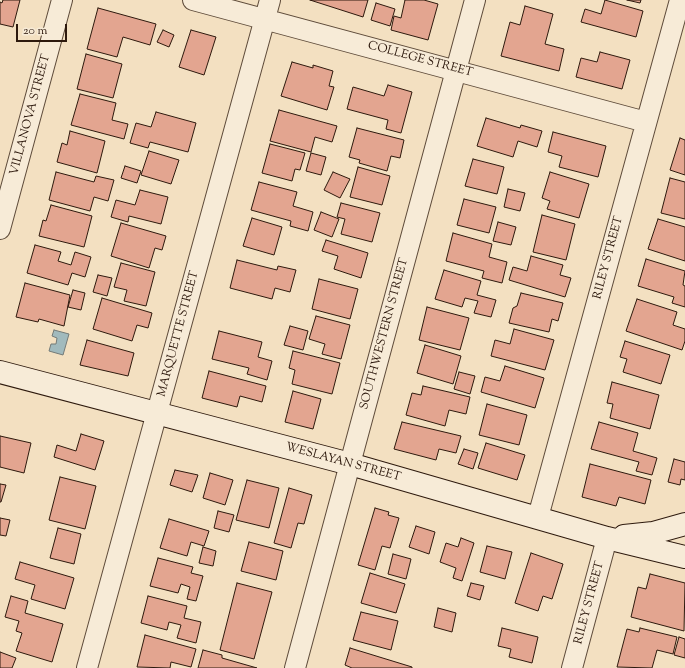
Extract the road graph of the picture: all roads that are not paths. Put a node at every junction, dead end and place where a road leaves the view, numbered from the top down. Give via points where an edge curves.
1 (62, 0) edge
2 (193, 0) edge
3 (475, 0) edge
4 (680, 0) edge
5 (268, 9) edge
6 (456, 70) junction
7 (646, 122) junction
8 (0, 229) edge
9 (0, 372) edge
10 (157, 414) junction
11 (350, 464) junction
12 (538, 517) junction
13 (685, 524) edge
14 (607, 538) junction
15 (685, 557) edge
16 (87, 668) edge
17 (295, 668) edge
18 (572, 668) edge

1 - 8 street, VILLANOVA STREET
2 - 5 street, COLLEGE STREET
3 - 6 street, SOUTHWESTERN STREET
4 - 7 street, RILEY STREET
5 - 6 street, COLLEGE STREET
5 - 10 street, MARQUETTE STREET
6 - 7 street, COLLEGE STREET
6 - 11 street, SOUTHWESTERN STREET
7 - 12 street, RILEY STREET
9 - 10 main road, WESLAYAN STREET
10 - 11 main road, WESLAYAN STREET
10 - 16 street, MARQUETTE STREET
11 - 12 main road, WESLAYAN STREET
11 - 17 street, SOUTHWESTERN STREET
12 - 14 main road, WESLAYAN STREET
13 - 14 main road via 653,533
14 - 15 main road, WESLAYAN STREET
14 - 18 street, RILEY STREET

